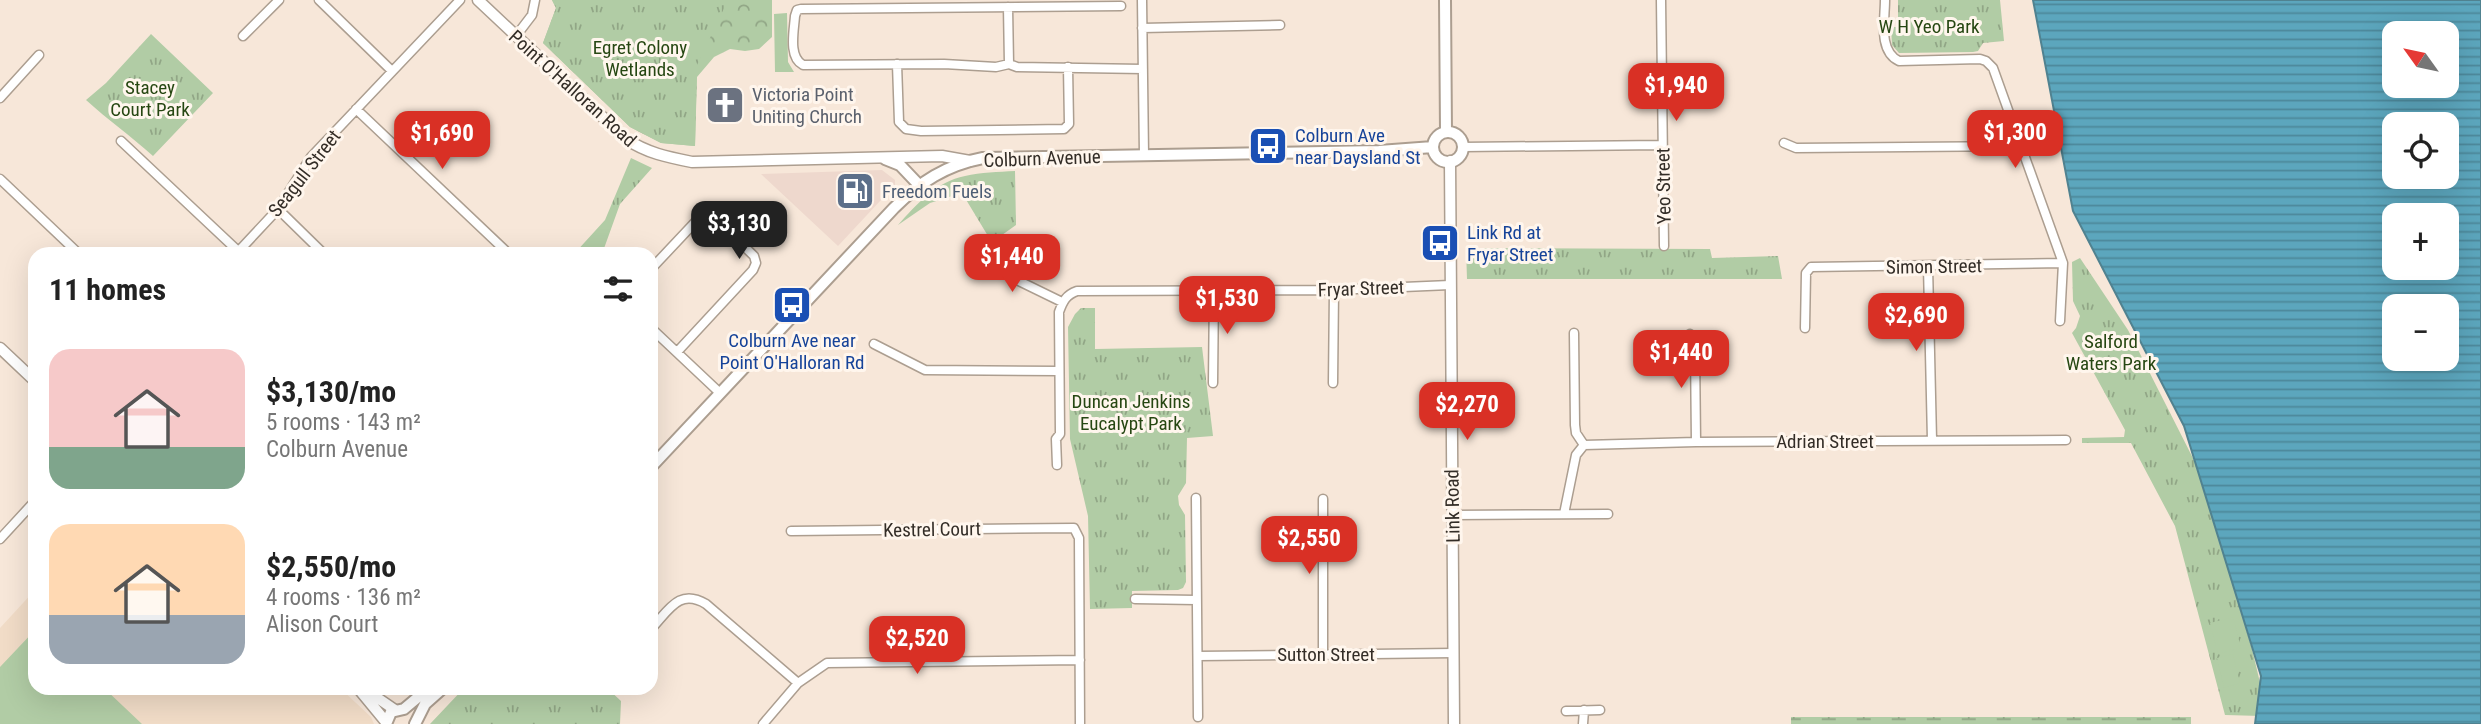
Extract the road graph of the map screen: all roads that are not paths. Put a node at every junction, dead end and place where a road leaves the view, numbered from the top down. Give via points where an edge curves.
1 (279, 0) edge
2 (320, 0) edge
3 (460, 0) edge
4 (478, 0) edge
5 (534, 0) edge
6 (1142, 0) edge
7 (1445, 0) edge
8 (1661, 0) edge
9 (1885, 0) edge
10 (1121, 6) dead end
11 (1008, 7) junction
12 (1280, 25) dead end
13 (1142, 28) junction
14 (243, 36) dead end
15 (516, 36) junction
16 (39, 55) dead end
17 (897, 64) junction
18 (1009, 64) junction
19 (1068, 67) junction
20 (1143, 69) junction
21 (392, 71) junction
22 (0, 98) edge
23 (356, 109) junction
24 (1446, 132) junction
25 (121, 141) dead end
26 (1784, 143) dead end
27 (1662, 145) junction
28 (2022, 146) junction
29 (1433, 147) junction
30 (1463, 147) junction
31 (1144, 155) junction
32 (885, 159) junction
33 (970, 161) junction
34 (1450, 161) junction
35 (0, 179) edge
36 (919, 184) junction
37 (278, 209) junction
38 (1664, 246) dead end
39 (72, 247) edge
40 (231, 247) edge
41 (243, 247) edge
42 (317, 247) edge
43 (502, 247) edge
44 (993, 248) dead end
45 (658, 262) edge
46 (2063, 263) junction
47 (1928, 266) junction
48 (1450, 285) junction
49 (1213, 290) junction
50 (1334, 290) junction
51 (1062, 302) junction
52 (2060, 321) dead end
53 (1805, 328) dead end
54 (1574, 333) dead end
55 (658, 334) edge
56 (1690, 334) dead end
57 (874, 344) dead end
58 (0, 348) edge
59 (677, 352) junction
60 (1059, 371) junction
61 (28, 374) edge
62 (1213, 383) dead end
63 (1333, 383) dead end
64 (720, 393) junction
65 (1932, 440) junction
66 (2066, 440) dead end
67 (1696, 442) junction
68 (1584, 445) junction
69 (658, 459) edge
70 (1057, 466) dead end
71 (1196, 498) dead end
72 (1323, 499) dead end
73 (28, 509) edge
74 (1564, 514) junction
75 (1608, 514) dead end
76 (1452, 515) junction
77 (791, 531) dead end
78 (0, 539) edge
79 (1135, 599) dead end
80 (1196, 600) junction
81 (658, 622) edge
82 (1323, 653) junction
83 (1454, 653) junction
84 (1198, 656) junction
85 (1080, 660) junction
86 (798, 683) junction
87 (366, 695) edge
88 (373, 695) edge
89 (419, 695) edge
90 (435, 695) edge
91 (399, 710) junction
92 (1584, 710) junction
93 (1600, 710) dead end
94 (1566, 711) dead end
95 (1198, 717) dead end
96 (386, 723) edge
97 (415, 723) edge
98 (763, 724) edge
99 (1080, 724) edge
100 (1454, 724) edge
101 (1583, 724) edge

1 - 14 street
2 - 21 street
3 - 21 street, Seagull Street
4 - 15 street, Point O'Halloran Road
5 - 15 street via 532,15
6 - 13 street
7 - 24 main road
8 - 27 street, Yeo Street
9 - 28 street via 1885,43 1892,57 1899,61 1986,61 1993,68
10 - 11 street
11 - 17 street via 797,10 797,62
11 - 18 street
12 - 13 street
13 - 20 street
15 - 32 street, Point O'Halloran Road via 626,139 655,155 692,162
16 - 22 street
17 - 18 street
17 - 19 street via 899,122 906,129 922,131 1065,129 1069,124
18 - 19 street
19 - 20 street
20 - 31 street
21 - 23 street, Seagull Street
23 - 37 street, Seagull Street via 311,158
23 - 43 street
24 - 29 main road via 1436,138
24 - 30 main road via 1458,135
25 - 40 street
26 - 28 street via 1796,148
27 - 30 street
27 - 38 street, Yeo Street
28 - 46 street
29 - 31 main road, Colburn Avenue
29 - 34 main road via 1440,159
30 - 34 main road via 1461,155
31 - 33 main road, Colburn Avenue
32 - 33 street, Point O'Halloran Road via 942,156
32 - 36 main road via 900,165
33 - 36 main road, Colburn Avenue
34 - 48 street, Link Road
35 - 39 street
36 - 64 main road, Colburn Avenue
37 - 41 street, Seagull Street
37 - 42 street
44 - 51 street via 1017,280
45 - 59 street via 699,218 713,216 756,263
46 - 47 street, Simon Street
46 - 52 street
47 - 53 street, Simon Street via 1811,267
47 - 65 street
48 - 50 street, Fryar Street
48 - 76 street, Link Road
49 - 50 street, Fryar Street
49 - 51 street, Fryar Street via 1077,291
49 - 62 street
50 - 63 street
51 - 60 street
54 - 68 street via 1575,425
55 - 59 street
56 - 67 street via 1695,350
57 - 60 street via 925,370
58 - 61 street
59 - 64 street
60 - 70 street
64 - 69 main road, Colburn Avenue
65 - 66 street, Adrian Street
65 - 67 street, Adrian Street
67 - 68 street, Adrian Street
68 - 74 street via 1576,455
71 - 80 street
72 - 82 street
73 - 78 street
74 - 75 street
74 - 76 street
76 - 83 street, Link Road
77 - 85 street, Kestrel Court via 1074,528 1079,538
79 - 80 street
80 - 84 street
81 - 86 street via 684,597 694,597
82 - 83 street, Sutton Street
82 - 84 street, Sutton Street
83 - 100 street, Link Road
84 - 95 street
85 - 86 street via 827,663
85 - 99 street
86 - 98 street
87 - 96 street
88 - 91 street
89 - 91 main road
90 - 97 main road
91 - 96 main road via 389,715
91 - 97 main road via 411,714
92 - 93 street
92 - 94 street
92 - 101 street

